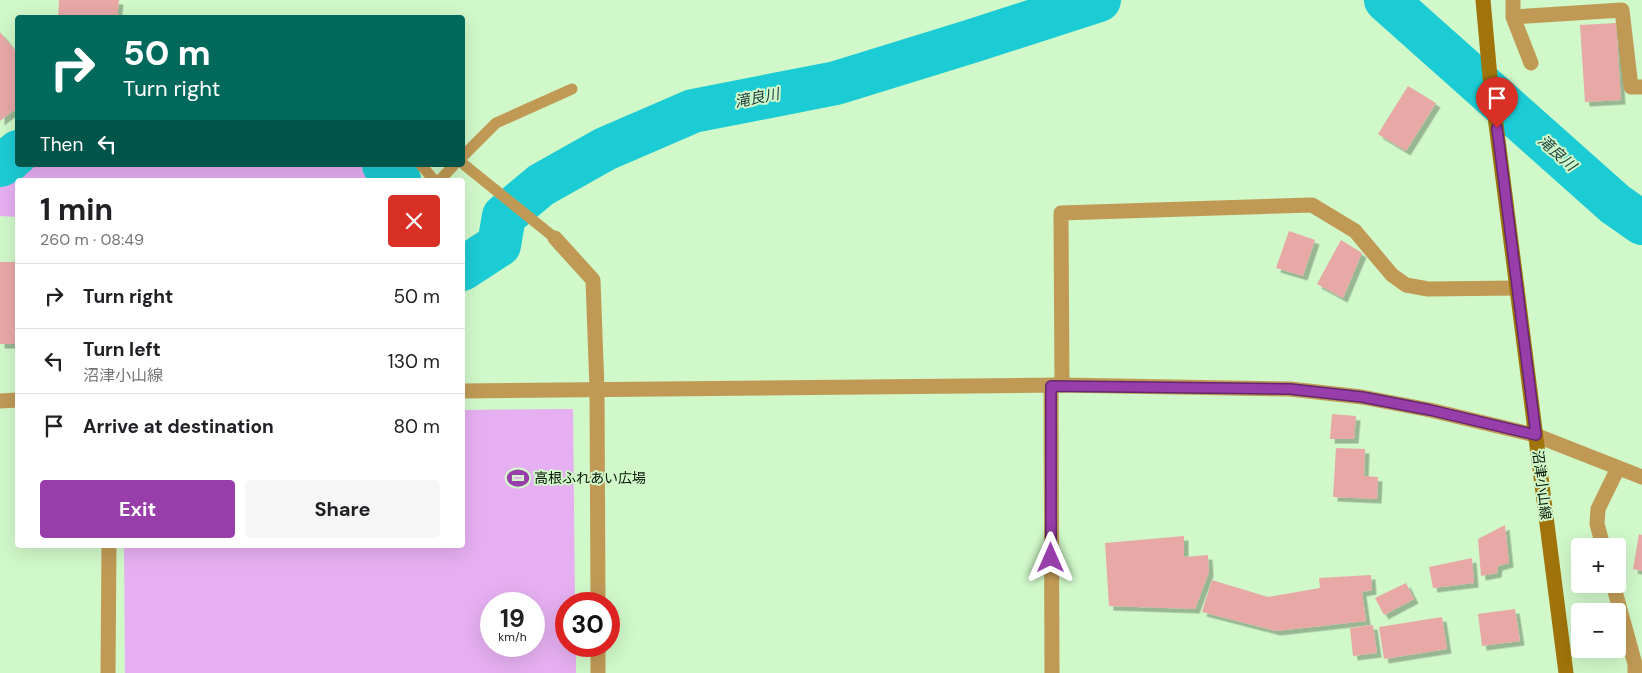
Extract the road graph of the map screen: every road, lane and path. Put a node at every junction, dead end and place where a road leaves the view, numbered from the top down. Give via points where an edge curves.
1 (1483, 0) edge
2 (1513, 0) edge
3 (1513, 17) junction
4 (1531, 62) dead end
5 (1642, 87) edge
6 (572, 89) dead end
7 (465, 153) edge
8 (465, 165) edge
9 (422, 167) edge
10 (452, 167) edge
11 (432, 178) edge
12 (442, 178) edge
13 (555, 238) joint
14 (1517, 288) junction
15 (1056, 386) junction
16 (598, 389) junction
17 (465, 391) edge
18 (15, 400) edge
19 (0, 401) edge
20 (1536, 435) junction
21 (1618, 468) junction
22 (1642, 477) edge
23 (1601, 538) edge
24 (109, 548) edge
25 (598, 592) edge
26 (1615, 593) edge
27 (598, 657) edge
28 (108, 673) edge
29 (598, 673) edge
30 (1052, 673) edge
31 (1566, 673) edge
32 (1635, 673) edge

1 - 14 main road, 沼津小山線
2 - 3 street
3 - 4 street
3 - 5 street via 1622,10 1631,88
6 - 7 lane via 496,123
8 - 13 lane
9 - 11 lane
10 - 12 lane
13 - 16 street via 593,280
14 - 15 street via 1428,289 1406,285 1392,275 1355,230 1312,205 1062,213
14 - 20 main road, 沼津小山線
15 - 16 street
15 - 20 street via 1290,389 1362,397
15 - 30 street
16 - 17 street
16 - 25 street
18 - 19 street
20 - 21 street
20 - 31 main road, 沼津小山線
21 - 22 street
21 - 23 street via 1598,509
24 - 28 street
26 - 32 street
27 - 29 street

